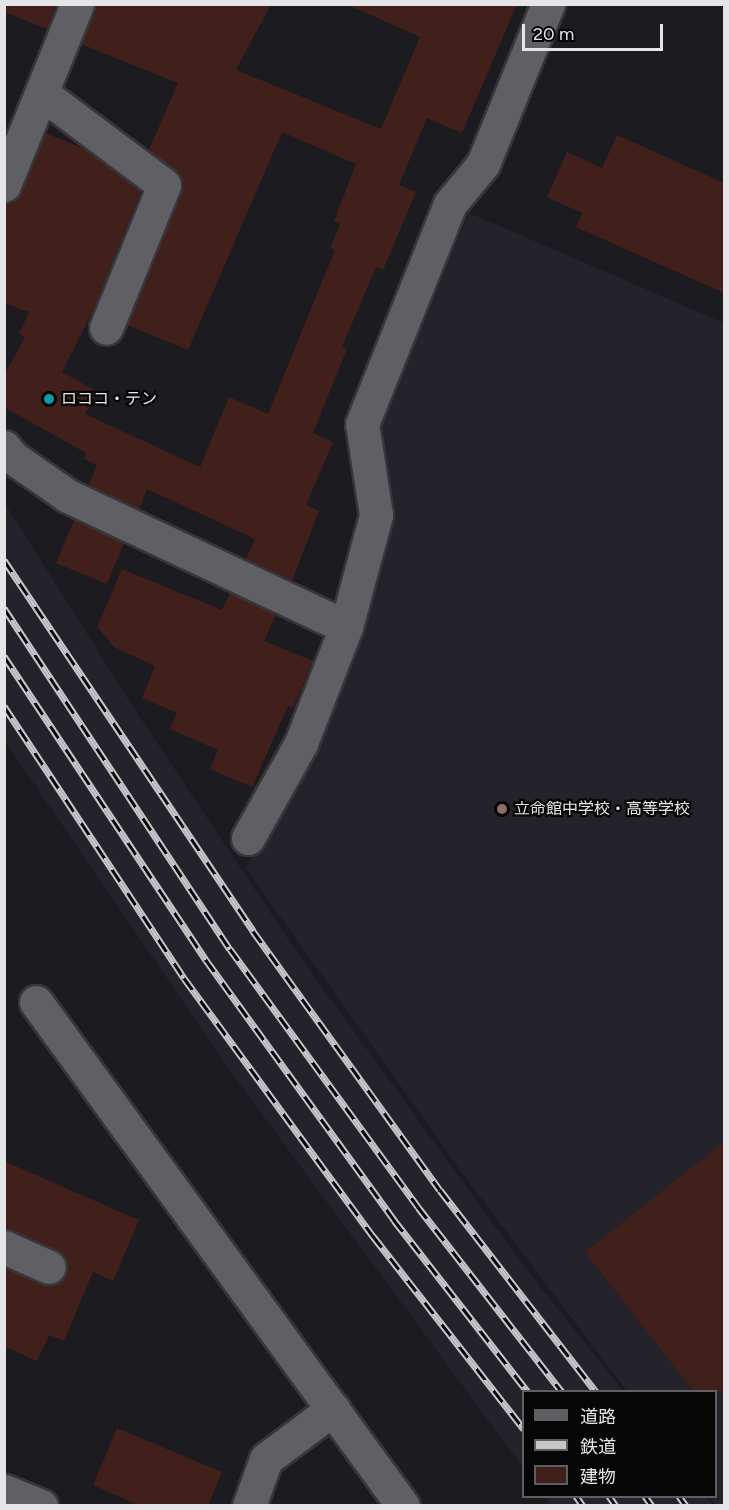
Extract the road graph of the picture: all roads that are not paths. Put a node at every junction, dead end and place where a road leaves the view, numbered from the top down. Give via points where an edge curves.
1 (77, 4) edge
2 (548, 4) edge
3 (44, 95) junction
4 (4, 185) edge
5 (106, 328) dead end
6 (4, 447) edge
7 (346, 627) junction
8 (248, 838) dead end
9 (36, 1002) dead end
10 (4, 1247) edge
11 (49, 1267) dead end
12 (333, 1409) junction
13 (4, 1491) edge
14 (41, 1506) edge
15 (249, 1506) edge
16 (403, 1506) edge

1 - 3 street
2 - 7 street via 483,164 450,204 362,424 376,514
3 - 4 street
3 - 5 street via 164,185
6 - 7 street via 12,457 68,496
7 - 8 street via 301,743
9 - 12 street
10 - 11 street
12 - 15 street via 267,1459
12 - 16 street
13 - 14 street

